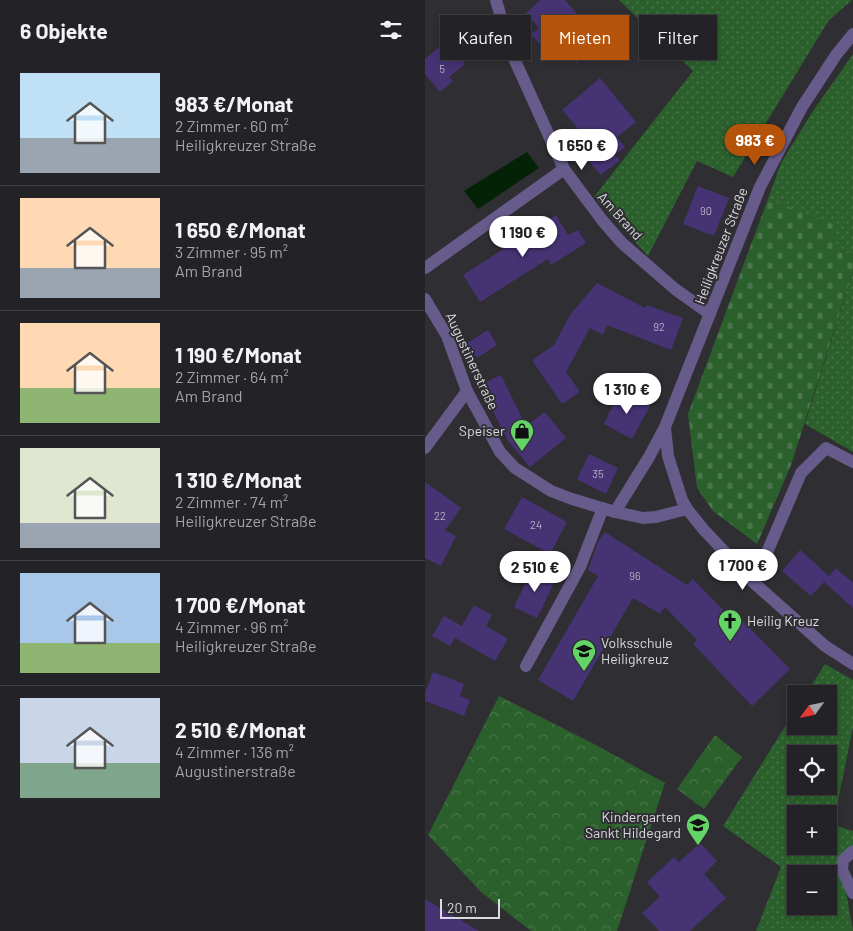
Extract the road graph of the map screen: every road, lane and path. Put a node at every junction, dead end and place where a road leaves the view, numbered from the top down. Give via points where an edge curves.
1 (496, 0) edge
2 (853, 34) edge
3 (564, 169) junction
4 (425, 268) edge
5 (425, 299) edge
6 (710, 314) junction
7 (467, 391) junction
8 (665, 427) junction
9 (425, 448) edge
10 (853, 462) edge
11 (687, 509) junction
12 (609, 510) junction
13 (754, 583) junction
14 (853, 664) edge
15 (526, 666) dead end
16 (853, 851) edge
17 (853, 893) edge

1 - 3 street, Am Brand via 512,54
2 - 6 street, Heiligkreuzer Straße via 802,107 774,158
3 - 4 street
3 - 6 street, Am Brand via 622,243 675,289
5 - 7 street, Augustinerstraße via 447,336
6 - 8 street, Heiligkreuzer Straße
7 - 9 street
7 - 12 street, Augustinerstraße via 500,452 515,468 551,491
8 - 11 street, Heiligkreuzer Straße via 668,456
8 - 12 street, Heiligkreuzer Straße via 649,457
10 - 13 street via 826,448 801,473
11 - 12 street via 643,518
11 - 13 street, Heiligkreuzer Straße
12 - 15 street, Heiligkreuzer Straße
13 - 14 street, Heiligkreuzer Straße via 825,646
16 - 17 street via 843,860 842,870

